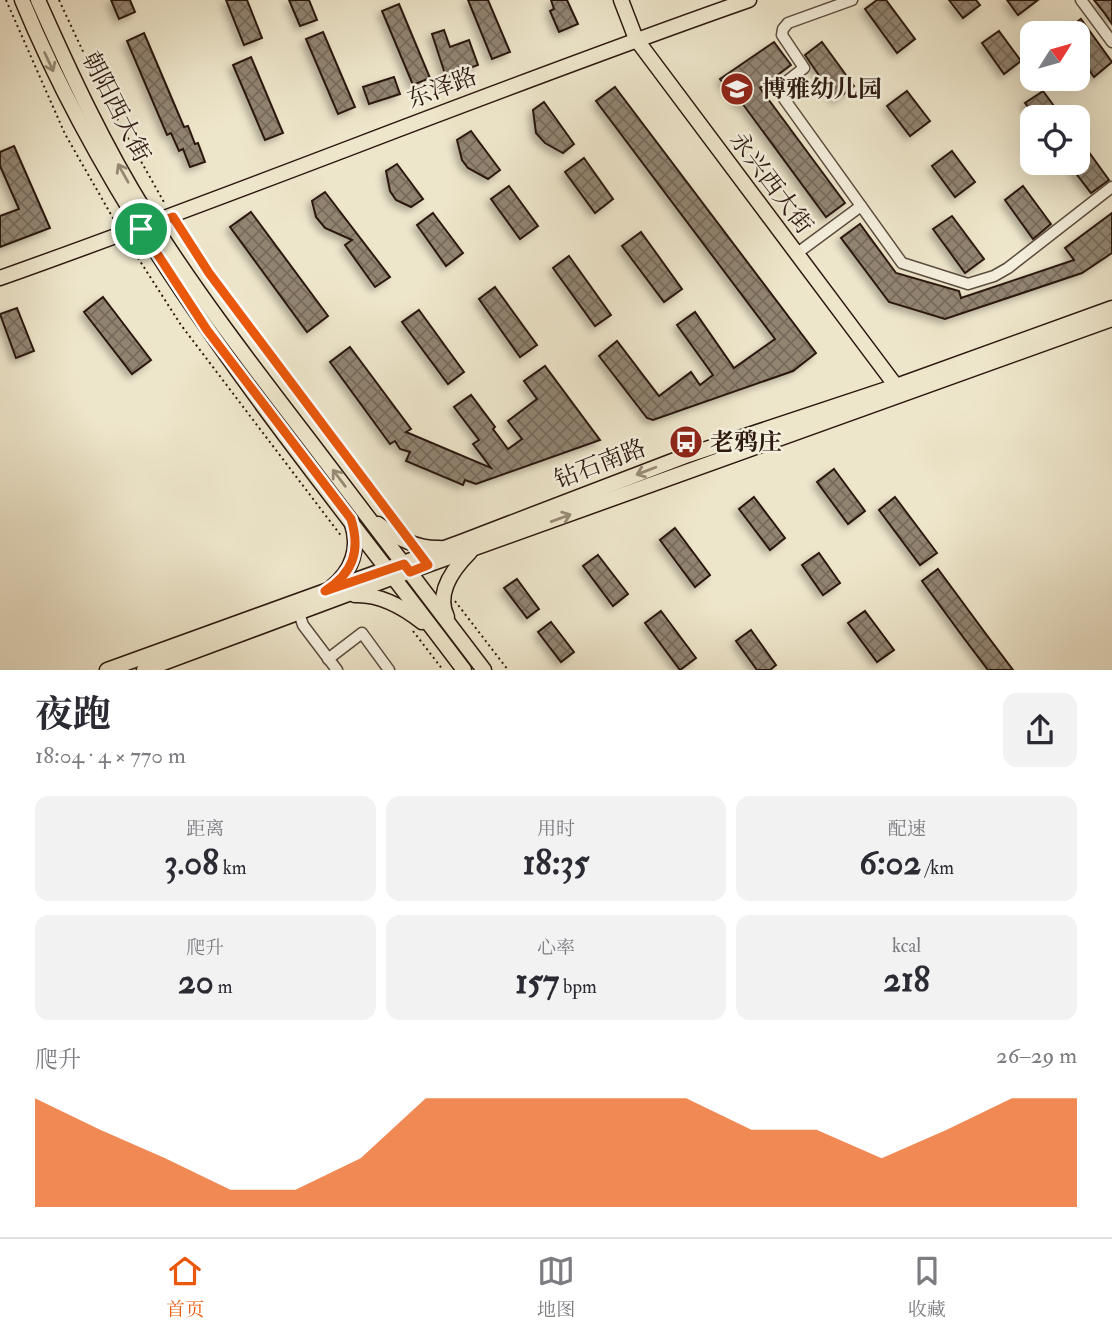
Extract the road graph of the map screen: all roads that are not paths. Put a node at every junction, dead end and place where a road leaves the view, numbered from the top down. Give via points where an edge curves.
1 (22, 0) edge
2 (38, 0) edge
3 (621, 0) edge
4 (749, 0) edge
5 (852, 0) edge
6 (1081, 0) edge
7 (636, 39) junction
8 (1112, 42) edge
9 (1112, 187) edge
10 (861, 206) junction
11 (147, 226) junction
12 (796, 254) junction
13 (0, 278) edge
14 (1112, 308) edge
15 (1112, 319) edge
16 (896, 386) junction
17 (364, 512) junction
18 (351, 519) junction
19 (448, 547) junction
20 (473, 549) junction
21 (407, 568) junction
22 (391, 573) junction
23 (325, 591) junction
24 (343, 596) junction
25 (299, 612) junction
26 (452, 627) junction
27 (440, 638) junction
28 (328, 659) junction
29 (107, 670) edge
30 (144, 670) edge
31 (337, 670) edge
32 (389, 670) edge
33 (464, 670) edge
34 (484, 670) edge

1 -> 11 main road, 朝阳西大街 via 63,93
11 -> 2 main road, 朝阳西大街
3 - 7 main road, 永兴西大街
4 - 7 main road, 东泽路
5 - 10 street via 793,20 783,29 782,36 804,68 777,89
6 - 8 street
7 - 11 main road, 东泽路
7 - 12 main road, 永兴西大街
9 - 10 street via 1008,268 968,284 902,263
10 - 12 street
11 - 13 main road, 东泽路
17 -> 11 main road, 朝阳西大街
11 - 18 main road, 朝阳西大街 via 207,330
12 - 16 main road, 永兴西大街
14 - 16 main road, 钻石南路
20 -> 15 main road, 钻石南路
16 -> 19 main road, 钻石南路 via 688,455
17 - 19 main road via 410,542
17 - 21 main road, 朝阳西大街
18 - 22 main road, 朝阳西大街
18 - 23 main road via 355,554 341,578
19 - 21 main road, 钻石南路
20 - 21 main road, 钻石南路
20 - 26 main road via 453,570 445,588 444,611
21 - 22 main road, 钻石南路
21 - 26 main road, 朝阳西大街
22 - 23 main road, 钻石南路
22 - 24 main road, 钻石南路
22 - 27 main road, 朝阳西大街
23 - 29 main road, 钻石南路
24 - 25 main road, 钻石南路
24 - 27 main road via 380,597 410,613
25 - 28 street
25 - 30 main road, 钻石南路
26 - 34 main road, 朝阳西大街
27 - 33 main road, 朝阳西大街
28 - 31 street
28 - 32 street via 362,634

